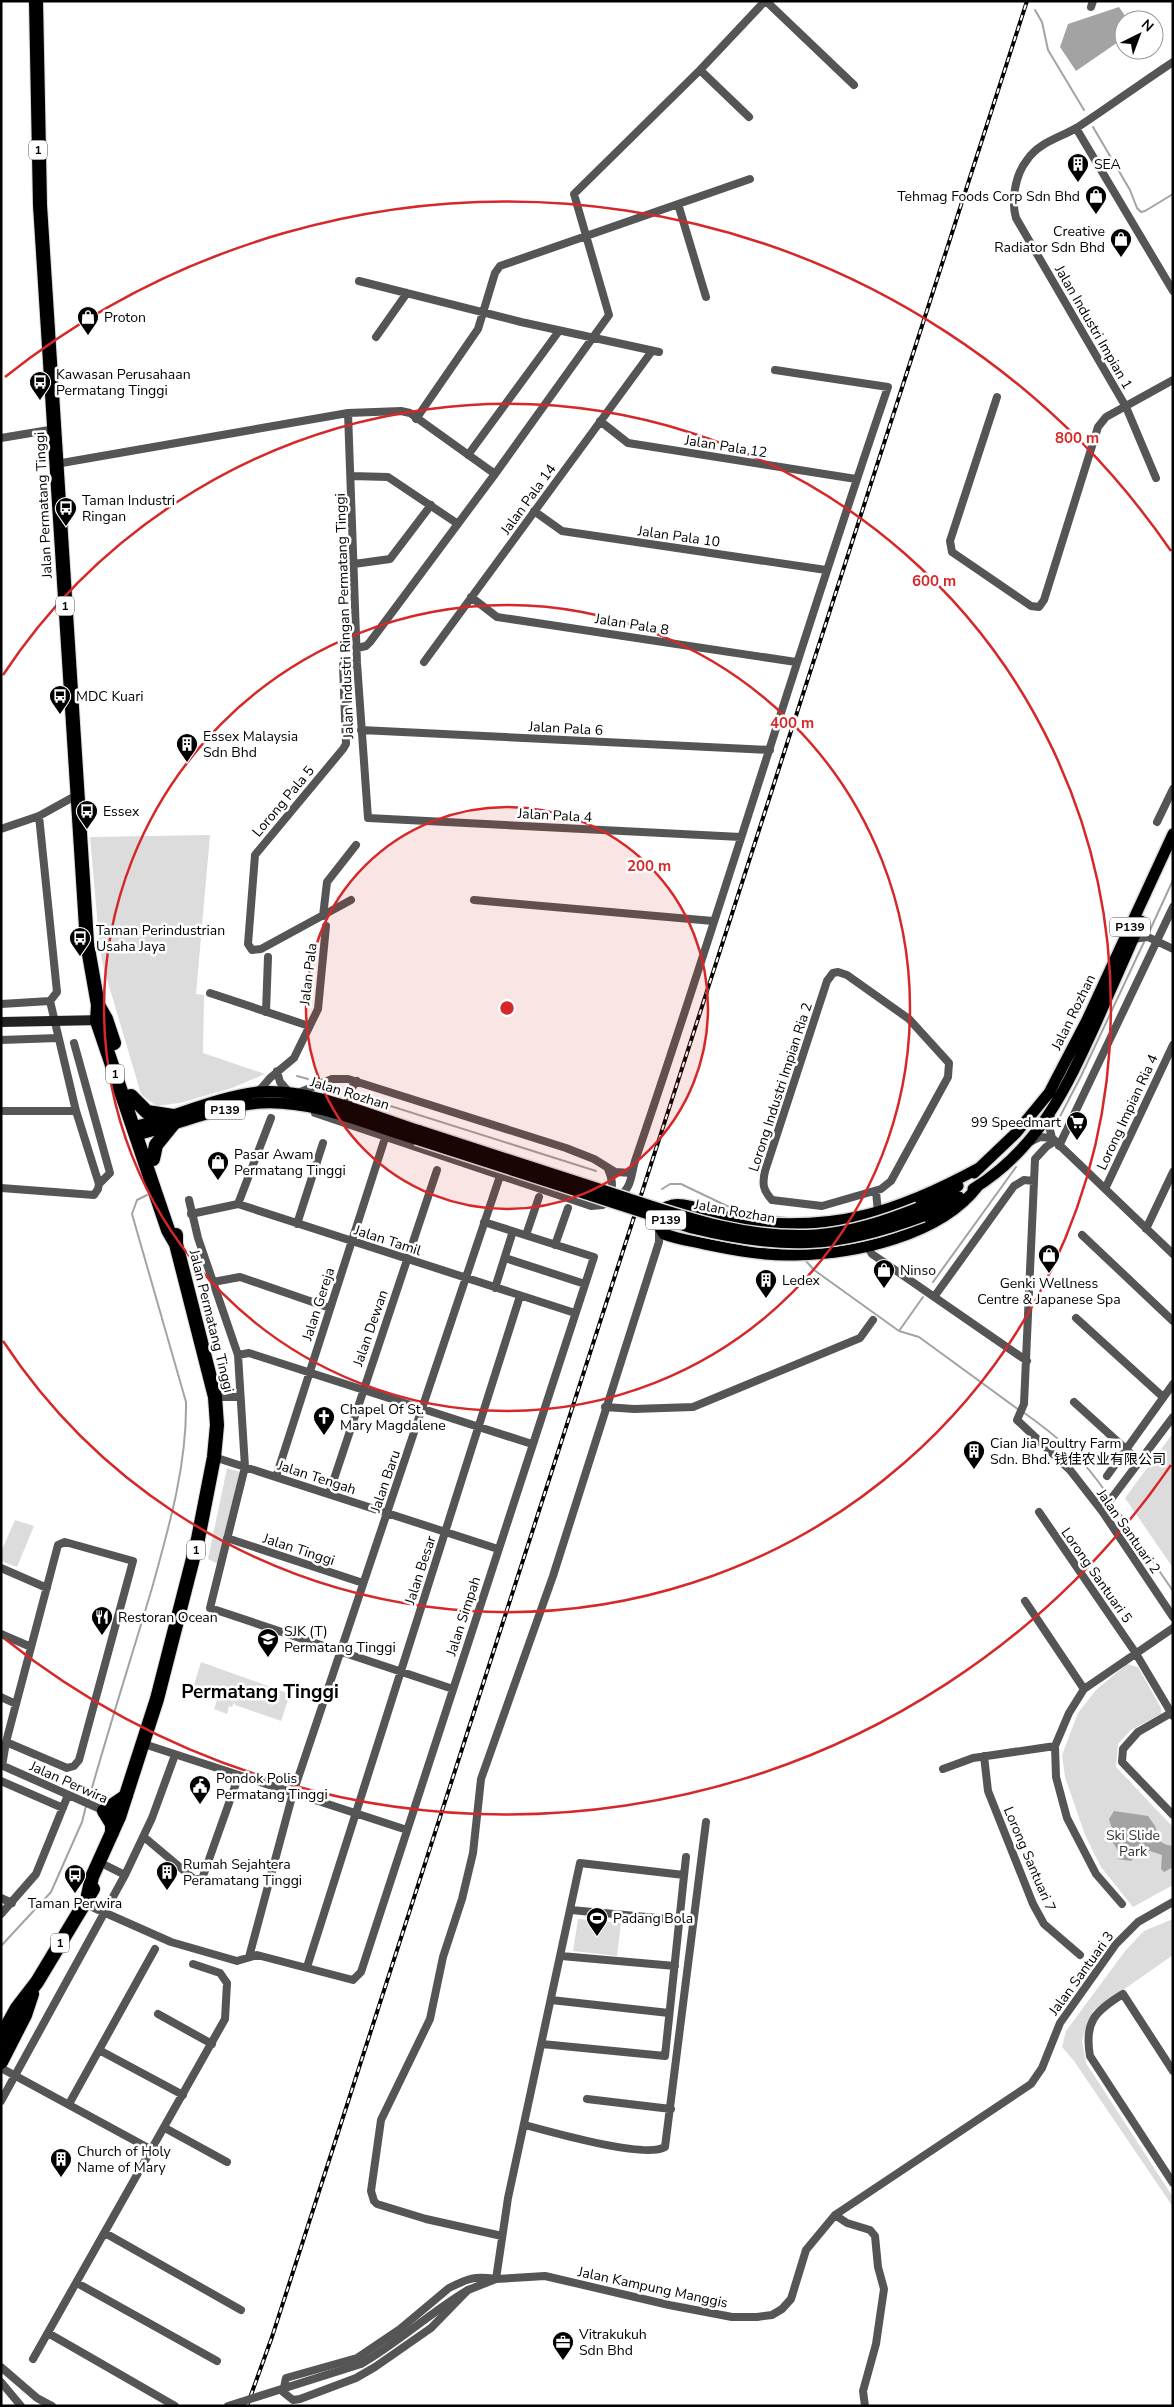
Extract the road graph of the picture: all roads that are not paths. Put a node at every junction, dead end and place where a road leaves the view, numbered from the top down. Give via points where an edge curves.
1 (36, 1) edge
2 (765, 1) edge
3 (1173, 62) edge
4 (700, 70) junction
5 (854, 85) dead end
6 (749, 117) dead end
7 (1076, 128) junction
8 (750, 179) dead end
9 (678, 204) junction
10 (587, 235) junction
11 (359, 281) dead end
12 (1173, 291) edge
13 (407, 293) junction
14 (706, 297) dead end
15 (484, 313) junction
16 (559, 331) junction
17 (376, 337) dead end
18 (593, 338) junction
19 (775, 370) dead end
20 (1173, 380) edge
21 (997, 397) dead end
22 (1126, 406) junction
23 (348, 413) junction
24 (416, 418) junction
25 (600, 421) junction
26 (55, 429) junction
27 (1, 438) edge
28 (468, 455) junction
29 (56, 464) junction
30 (495, 474) junction
31 (351, 476) junction
32 (1156, 478) dead end
33 (856, 479) junction
34 (432, 504) junction
35 (534, 511) junction
36 (458, 524) junction
37 (354, 564) junction
38 (826, 570) junction
39 (471, 597) junction
40 (357, 648) junction
41 (424, 662) dead end
42 (796, 662) junction
43 (357, 663) junction
44 (361, 730) junction
45 (770, 750) junction
46 (1173, 789) edge
47 (77, 795) junction
48 (38, 816) junction
49 (368, 818) joint
50 (1157, 822) dead end
51 (1, 829) edge
52 (1173, 834) edge
53 (741, 837) junction
54 (356, 845) dead end
55 (1173, 852) edge
56 (351, 900) dead end
57 (474, 900) dead end
58 (1173, 907) edge
59 (323, 916) junction
60 (713, 921) junction
61 (1140, 922) junction
62 (326, 926) dead end
63 (1148, 938) junction
64 (1133, 939) junction
65 (1157, 942) junction
66 (1173, 949) edge
67 (268, 957) dead end
68 (210, 993) dead end
69 (50, 1001) junction
70 (1, 1004) edge
71 (266, 1012) junction
72 (102, 1020) junction
73 (1, 1022) edge
74 (54, 1022) junction
75 (309, 1026) junction
76 (58, 1038) junction
77 (1, 1040) edge
78 (74, 1043) dead end
79 (1173, 1045) edge
80 (277, 1071) junction
81 (80, 1072) junction
82 (67, 1075) junction
83 (356, 1081) junction
84 (258, 1092) junction
85 (293, 1092) junction
86 (131, 1096) junction
87 (285, 1103) junction
88 (348, 1108) junction
89 (1, 1111) edge
90 (76, 1111) junction
91 (1050, 1114) junction
92 (271, 1118) dead end
93 (173, 1120) junction
94 (139, 1130) junction
95 (418, 1135) junction
96 (385, 1138) junction
97 (1029, 1142) junction
98 (1055, 1142) junction
99 (323, 1143) dead end
100 (153, 1159) junction
101 (980, 1168) junction
102 (608, 1169) junction
103 (437, 1170) dead end
104 (1173, 1172) edge
105 (632, 1173) junction
106 (500, 1176) junction
107 (1034, 1181) junction
108 (612, 1182) junction
109 (978, 1186) junction
110 (98, 1187) junction
111 (1, 1188) edge
112 (1105, 1189) junction
113 (876, 1190) junction
114 (539, 1197) dead end
115 (189, 1200) dead end
116 (608, 1200) junction
117 (238, 1204) junction
118 (568, 1208) dead end
119 (921, 1212) junction
120 (878, 1213) junction
121 (191, 1214) junction
122 (484, 1222) junction
123 (297, 1224) junction
124 (659, 1228) junction
125 (1146, 1229) junction
126 (513, 1231) junction
127 (526, 1235) junction
128 (1082, 1235) dead end
129 (351, 1241) junction
130 (176, 1244) junction
131 (555, 1245) junction
132 (866, 1246) junction
133 (1173, 1254) edge
134 (505, 1258) junction
135 (406, 1259) junction
136 (466, 1278) junction
137 (213, 1282) junction
138 (585, 1284) junction
139 (495, 1288) junction
140 (520, 1296) junction
141 (934, 1297) junction
142 (330, 1308) junction
143 (576, 1313) junction
144 (1076, 1318) dead end
145 (873, 1320) dead end
146 (1173, 1321) edge
147 (238, 1355) junction
148 (1027, 1361) junction
149 (309, 1372) junction
150 (1173, 1384) edge
151 (362, 1390) junction
152 (216, 1397) junction
153 (240, 1397) junction
154 (1163, 1397) junction
155 (1074, 1402) dead end
156 (606, 1406) junction
157 (422, 1408) junction
158 (1173, 1417) edge
159 (478, 1426) junction
160 (532, 1444) junction
161 (1126, 1449) junction
162 (214, 1457) junction
163 (1140, 1461) junction
164 (245, 1467) junction
165 (1107, 1476) dead end
166 (276, 1477) junction
167 (329, 1494) junction
168 (1039, 1512) dead end
169 (1102, 1512) junction
170 (387, 1513) junction
171 (445, 1532) junction
172 (227, 1538) junction
173 (498, 1549) junction
174 (1, 1568) edge
175 (363, 1583) junction
176 (47, 1588) junction
177 (1025, 1601) dead end
178 (1170, 1614) edge
179 (1171, 1631) edge
180 (1, 1634) edge
181 (31, 1647) junction
182 (340, 1651) junction
183 (1136, 1652) junction
184 (401, 1672) junction
185 (453, 1689) junction
186 (1084, 1689) junction
187 (1, 1698) edge
188 (157, 1699) junction
189 (16, 1704) junction
190 (1172, 1715) edge
191 (6, 1742) junction
192 (150, 1746) junction
193 (1055, 1746) junction
194 (176, 1754) junction
195 (984, 1756) junction
196 (1, 1766) edge
197 (943, 1769) dead end
198 (239, 1775) junction
199 (1, 1780) edge
200 (293, 1793) junction
201 (68, 1795) junction
202 (126, 1796) junction
203 (63, 1808) junction
204 (100, 1809) junction
205 (356, 1813) junction
206 (1173, 1816) edge
207 (123, 1818) junction
208 (706, 1822) dead end
209 (407, 1830) junction
210 (112, 1834) junction
211 (144, 1837) junction
212 (686, 1857) dead end
213 (107, 1866) junction
214 (125, 1875) junction
215 (684, 1875) junction
216 (1, 1898) edge
217 (86, 1899) junction
218 (1173, 1902) edge
219 (12, 1903) junction
220 (1122, 1904) dead end
221 (571, 1910) junction
222 (105, 1913) junction
223 (1, 1914) edge
224 (679, 1920) junction
225 (155, 1949) dead end
226 (560, 1956) junction
227 (1080, 1956) dead end
228 (249, 1957) junction
229 (193, 1964) dead end
230 (674, 1966) junction
231 (307, 1967) junction
232 (37, 1982) junction
233 (551, 2000) junction
234 (669, 2013) junction
235 (158, 2014) dead end
236 (1, 2037) edge
237 (212, 2044) junction
238 (542, 2044) junction
239 (99, 2050) junction
240 (1048, 2052) joint
241 (1, 2062) edge
242 (1, 2068) edge
243 (1173, 2071) edge
244 (16, 2076) junction
245 (183, 2096) junction
246 (587, 2099) dead end
247 (1, 2101) edge
248 (68, 2104) junction
249 (671, 2109) junction
250 (525, 2125) junction
251 (165, 2128) junction
252 (152, 2150) junction
253 (227, 2162) dead end
254 (1173, 2183) edge
255 (835, 2216) junction
256 (105, 2233) junction
257 (502, 2236) junction
258 (496, 2279) junction
259 (77, 2283) junction
260 (468, 2290) junction
261 (241, 2310) dead end
262 (48, 2333) junction
263 (34, 2359) dead end
264 (216, 2361) dead end
265 (1, 2367) edge
266 (1, 2382) edge
267 (292, 2403) edge
268 (21, 2406) edge
269 (52, 2406) edge
270 (175, 2406) edge
271 (228, 2406) edge
272 (865, 2406) edge

1 - 26 highway, Jalan Permatang Tinggi / 1 via 40,205
2 - 4 street
2 - 5 street
3 - 7 street, Jalan Industri Impian 1
4 - 6 street
4 - 10 street via 574,194
7 - 12 street
7 - 22 street, Jalan Industri Impian 1 via 1042,144 1025,161 1013,207 1022,229
8 - 9 street
9 - 10 street
9 - 14 street
10 - 15 street via 500,266
10 - 18 street via 609,315
11 - 13 street
13 - 15 street
13 - 17 street
15 - 16 street
15 - 24 street via 478,329
16 - 18 street
16 - 28 street
18 - 25 street, Jalan Pala 14 via 655,351
18 - 30 street
19 - 33 street via 888,387
20 - 22 street
21 - 22 street via 950,542 952,552 1031,606 1039,607 1044,600 1098,427 1106,417
22 - 32 street, Jalan Industri Impian 1
23 - 24 street via 405,411
23 - 29 street
23 - 31 street, Jalan Industri Ringan Permatang Tinggi
24 - 28 street
25 - 33 street, Jalan Pala 12 via 628,443
25 - 35 street, Jalan Pala 14
26 - 27 street
26 - 29 highway, Jalan Permatang Tinggi / 1
28 - 30 street
29 - 47 highway, Jalan Permatang Tinggi / 1
30 - 36 street
31 - 34 street via 388,477
31 - 37 street, Jalan Industri Ringan Permatang Tinggi
33 - 38 street
34 - 36 street
34 - 37 street via 390,559
35 - 38 street, Jalan Pala 10 via 562,531
35 - 39 street, Jalan Pala 14
36 - 40 street via 370,642
37 - 40 street, Jalan Industri Ringan Permatang Tinggi
38 - 42 street
39 - 41 street, Jalan Pala 14
39 - 42 street, Jalan Pala 8 via 497,617
40 - 43 street, Jalan Industri Ringan Permatang Tinggi
42 - 45 street
43 - 44 street, Jalan Industri Ringan Permatang Tinggi
43 - 59 street, Lorong Pala 5 via 343,665 344,749 255,855 248,944 252,950 261,949
44 - 45 street, Jalan Pala 6
44 - 49 street, Jalan Industri Ringan Permatang Tinggi
45 - 53 street
46 - 50 street
47 - 48 street
47 - 72 highway, Jalan Permatang Tinggi / 1 via 87,943
48 - 51 street
48 - 69 street via 57,992
49 - 53 street, Jalan Pala 4
52 - 101 main road, Jalan Rozhan / P139 via 1087,1020 1048,1093 1016,1133
53 - 60 street
54 - 59 street via 327,882
55 - 61 main road, Jalan Rozhan / P139
56 - 59 street, Lorong Pala 5
57 - 60 street
58 - 65 street
60 - 105 street
61 - 63 street
61 - 64 main road, Jalan Rozhan / P139
62 - 75 street, Jalan Pala via 318,1009
63 - 64 street
63 - 65 street
64 - 91 main road, Jalan Rozhan / P139 via 1069,1081
65 - 66 street
65 - 98 street via 1108,1045
67 - 71 street
68 - 71 street
69 - 70 street
69 - 74 street
71 - 75 street
72 - 74 street
72 - 86 highway, Jalan Permatang Tinggi / 1
72 - 94 highway, Jalan Permatang Tinggi / 1
73 - 74 street
74 - 76 street
75 - 80 street, Jalan Pala via 294,1058
76 - 77 street
76 - 82 street
78 - 81 street
79 - 112 street, Lorong Impian Ria 4
80 - 84 street, Jalan Pala
80 - 85 street via 282,1086
81 - 82 street
81 - 110 street via 110,1173
82 - 90 street
83 - 85 street via 332,1079
83 - 88 street via 347,1094
83 - 102 street via 566,1148 594,1159
84 - 85 main road, Jalan Rozhan / P139
84 - 93 main road, Jalan Rozhan / P139
85 - 88 main road, Jalan Rozhan / P139
86 - 93 highway via 147,1112
86 - 94 highway, Jalan Permatang Tinggi / 1
87 - 93 main road, Jalan Rozhan / P139 via 262,1103
87 - 95 main road, Jalan Rozhan / P139
87 - 96 street
88 - 95 main road, Jalan Rozhan / P139
89 - 90 street
90 - 110 street
91 - 97 main road, Jalan Rozhan / P139
91 - 98 street via 1049,1126
92 - 117 street
93 - 94 main road, Jalan Rozhan / P139
93 - 100 highway via 156,1145
94 - 100 highway, Jalan Permatang Tinggi / 1
94 - 130 highway, Jalan Permatang Tinggi / 1 via 168,1230
95 - 119 main road, Jalan Rozhan / P139, bridge via 692,1228 738,1239 787,1244 836,1241 868,1235
96 - 106 street
96 - 129 street, Jalan Gereja
97 - 98 street via 1040,1137
97 - 109 main road, Jalan Rozhan / P139
98 - 107 street via 1035,1159
98 - 112 street
99 - 123 street
100 - 130 highway, Jalan Permatang Tinggi / 1 via 176,1229
101 - 119 main road, Jalan Rozhan / P139
101 - 120 main road via 912,1201
102 - 105 street via 620,1174
102 - 108 street
103 - 135 street, Jalan Dewan
104 - 125 street
105 - 108 street
105 - 116 street via 627,1191
106 - 116 street via 591,1206 603,1205
106 - 122 street, Jalan Baru
107 - 141 street via 1024,1180 1014,1186
107 - 148 street
108 - 116 street
109 - 119 main road, Jalan Rozhan / P139
109 - 132 main road via 959,1206 935,1221 888,1241
110 - 111 street via 94,1194
112 - 125 street
113 - 113 street, Lorong Industri Impian Ria 2 via 822,1206 810,1206 772,1200 762,1183 827,981 838,972 847,974 909,1019 949,1063 948,1077 891,1181
113 - 120 street
114 - 127 street
115 - 121 street
117 - 121 street
117 - 123 street, Jalan Tamil
118 - 131 street
120 - 124 main road via 834,1222 792,1225 735,1220 679,1204 662,1211
121 - 137 street
122 - 126 street
122 - 136 street, Jalan Baru
123 - 129 street, Jalan Tamil
124 - 132 main road via 671,1237 763,1254 795,1256
124 - 156 street via 659,1242
125 - 133 street
126 - 127 street
126 - 134 street
127 - 131 street
128 - 146 street
129 - 135 street, Jalan Tamil
129 - 142 street, Jalan Gereja
130 - 152 highway, Jalan Permatang Tinggi / 1
131 - 138 street, Jalan Simpah via 594,1257
132 - 141 street via 872,1254
134 - 138 street
134 - 139 street
135 - 136 street, Jalan Tamil
135 - 151 street, Jalan Dewan
136 - 139 street, Jalan Tamil
136 - 157 street, Jalan Baru
137 - 142 street via 240,1277
137 - 147 street
138 - 143 street, Jalan Simpah
139 - 140 street, Jalan Tamil
140 - 143 street, Jalan Tamil
140 - 159 street, Jalan Besar
141 - 148 street
142 - 149 street, Jalan Gereja
143 - 160 street, Jalan Simpah
144 - 154 street
145 - 156 street via 860,1338 693,1407 634,1409
147 - 149 street via 249,1353
147 - 153 street
148 - 169 street, Jalan Santuari 2 via 1024,1404 1019,1417 1070,1470
149 - 151 street
149 - 166 street, Jalan Gereja
150 - 154 street
151 - 157 street
151 - 167 street, Jalan Dewan
152 - 153 street
152 - 162 highway, Jalan Permatang Tinggi / 1
153 - 164 street
154 - 161 street
155 - 161 street
156 - 257 street via 482,1779 473,1853 443,1957 430,2019 381,2120 371,2191 377,2204
157 - 159 street
157 - 170 street, Jalan Baru
158 - 163 street
159 - 160 street
159 - 171 street, Jalan Besar
160 - 173 street, Jalan Simpah
161 - 163 street
161 - 165 street
162 - 164 street, Jalan Tengah
162 - 188 highway, Jalan Permatang Tinggi / 1 via 198,1540
163 - 169 street
164 - 166 street, Jalan Tengah
164 - 172 street
166 - 167 street, Jalan Tengah
167 - 170 street, Jalan Tengah
168 - 183 street, Lorong Santuari 5
169 - 178 street, Jalan Santuari 2
170 - 171 street, Jalan Tengah
170 - 175 street, Jalan Baru
171 - 173 street, Jalan Tengah
171 - 184 street, Jalan Besar
172 - 175 street, Jalan Tinggi
172 - 182 street via 210,1608
173 - 185 street, Jalan Simpah
174 - 176 street
175 - 182 street, Jalan Baru
176 - 181 street
176 - 191 street via 58,1545 65,1542 133,1560 79,1760 67,1768
177 - 186 street
178 - 179 street
179 - 183 street
180 - 181 street
181 - 189 street
182 - 184 street
182 - 200 street, Jalan Baru
183 - 186 street
183 - 190 street, Lorong Santuari 5
184 - 185 street
184 - 205 street, Jalan Besar
185 - 209 street, Jalan Simpah
186 - 193 street
187 - 189 street
188 - 192 highway, Jalan Permatang Tinggi / 1 via 159,1712
188 - 202 highway, Jalan Permatang Tinggi / 1
189 - 191 street
190 - 206 street via 1138,1732 1123,1749 1122,1762
191 - 196 street
192 - 194 street
192 - 207 highway, Jalan Permatang Tinggi / 1
193 - 195 street
193 - 220 street via 1056,1777 1068,1818 1096,1874
194 - 198 street
194 - 211 street
195 - 197 street
195 - 227 street, Lorong Santuari 7 via 988,1791 1033,1904 1044,1924
196 - 201 street, Jalan Perwira
198 - 200 street
198 - 211 street via 202,1879 194,1879
199 - 203 street
200 - 205 street
200 - 228 street
201 - 203 street
201 - 204 street, Jalan Perwira
202 - 204 highway
202 - 207 highway, Jalan Permatang Tinggi / 1
203 - 219 street via 36,1874
204 - 207 street, Jalan Perwira
204 - 210 highway via 112,1824
205 - 209 street
205 - 231 street, Jalan Besar
207 - 210 highway, Jalan Permatang Tinggi / 1
207 - 213 highway, Jalan Permatang Tinggi / 1
208 - 249 street
209 - 231 street, Jalan Simpah via 361,1972 353,1980
210 - 217 highway, Jalan Permatang Tinggi / 1 via 92,1877
211 - 214 street
212 - 215 street
213 - 214 street
213 - 217 highway, Jalan Permatang Tinggi / 1
214 - 222 street
215 - 221 street via 580,1863
215 - 224 street
216 - 219 street
217 - 222 street
217 - 232 highway, Jalan Permatang Tinggi / 1
218 - 240 street, Jalan Santuari 3 via 1138,1922 1116,1944 1060,2023
219 - 223 street
221 - 224 street
221 - 226 street
222 - 228 street via 171,1942 237,1961
222 - 244 street
224 - 230 street
225 - 239 street
226 - 230 street
226 - 233 street
228 - 231 street via 258,1955
229 - 237 street via 220,1973 227,1983 225,2019
230 - 234 street
232 - 236 highway, Jalan Permatang Tinggi / 1
232 - 241 highway, Jalan Permatang Tinggi / 1 via 25,2015
233 - 234 street
233 - 238 street
234 - 238 street via 665,2056
235 - 237 street
237 - 245 street
238 - 250 street
239 - 245 street
239 - 248 street
240 - 255 street, Jalan Kampung Manggis via 1031,2084
242 - 244 street
243 - 254 street via 1123,1994 1092,2020 1087,2039 1090,2056
244 - 247 street
244 - 248 street
245 - 251 street
246 - 249 street
248 - 252 street
249 - 250 street via 665,2147 659,2151 616,2146
250 - 257 street
251 - 252 street
251 - 253 street
252 - 256 street
255 - 258 street, Jalan Kampung Manggis via 806,2250 791,2299 772,2315 732,2317 546,2276
255 - 272 street via 870,2230 875,2236 884,2289 876,2344 862,2391
256 - 259 street
256 - 261 street
257 - 258 street
258 - 260 street, Jalan Kampung Manggis
258 - 267 street via 477,2276 461,2282 449,2288 400,2330 357,2358 286,2378 283,2392
259 - 262 street
259 - 264 street
260 - 267 street via 431,2328 375,2367 356,2378
260 - 271 street, Jalan Kampung Manggis, bridge via 361,2364
262 - 263 street
262 - 270 street
265 - 269 street via 37,2398
266 - 268 street

